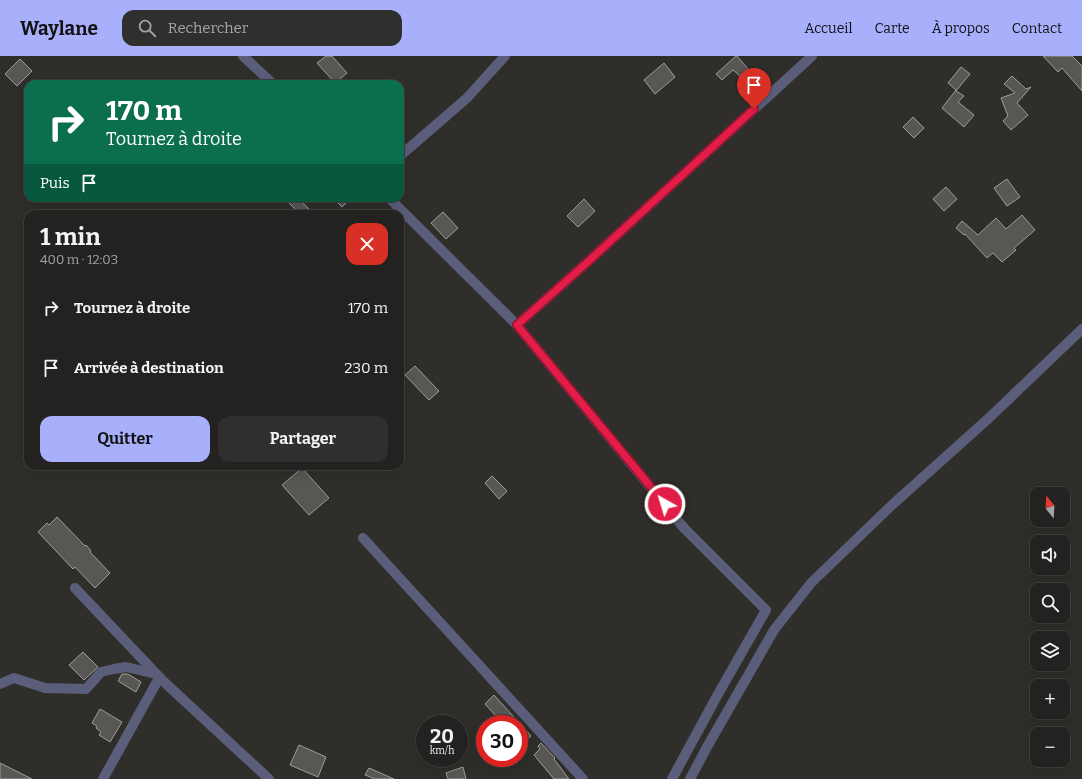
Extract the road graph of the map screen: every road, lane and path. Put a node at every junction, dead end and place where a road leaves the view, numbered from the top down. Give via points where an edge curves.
1 (243, 56) edge
2 (505, 56) edge
3 (812, 56) edge
4 (269, 80) edge
5 (404, 153) edge
6 (393, 202) edge
7 (401, 210) edge
8 (404, 213) edge
9 (517, 325) junction
10 (1082, 329) edge
11 (363, 538) dead end
12 (75, 588) dead end
13 (158, 676) junction
14 (0, 684) edge
15 (103, 779) edge
16 (268, 779) edge
17 (583, 779) edge
18 (672, 779) edge
19 (690, 779) edge

1 - 4 street
2 - 5 street via 467,98
3 - 9 street
6 - 7 street
8 - 9 street
9 - 18 street via 684,528 766,610
10 - 19 street via 812,583 774,630
11 - 17 street
12 - 13 street
13 - 14 street via 126,667 101,672 86,689 45,688 14,678
13 - 15 street
13 - 16 street

